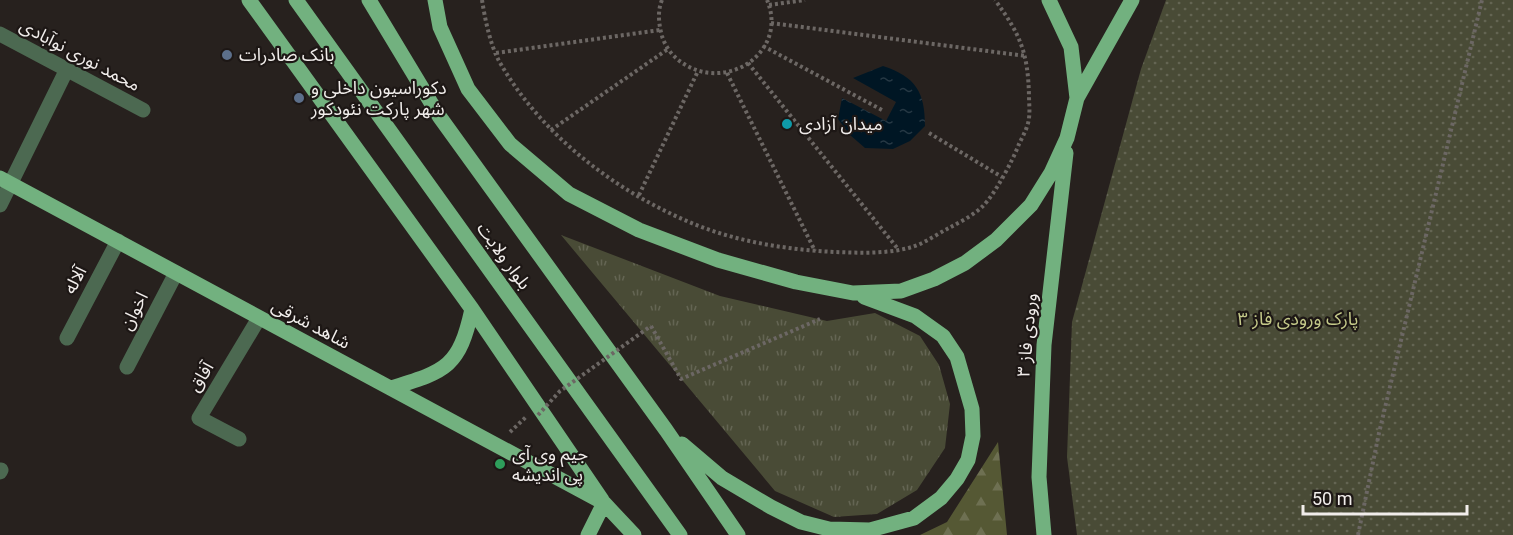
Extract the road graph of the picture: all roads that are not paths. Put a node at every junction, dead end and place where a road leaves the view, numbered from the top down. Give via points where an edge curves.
1 (249, 0) edge
2 (296, 0) edge
3 (369, 0) edge
4 (435, 0) edge
5 (1049, 0) edge
6 (1132, 0) edge
7 (0, 34) edge
8 (67, 69) junction
9 (1077, 98) junction
10 (142, 110) dead end
11 (1067, 138) junction
12 (6, 181) edge
13 (0, 205) edge
14 (118, 241) junction
15 (176, 273) junction
16 (853, 293) junction
17 (472, 309) junction
18 (259, 318) junction
19 (67, 338) dead end
20 (127, 367) dead end
21 (391, 388) junction
22 (666, 430) junction
23 (239, 439) dead end
24 (604, 503) junction
25 (868, 532) edge
26 (588, 535) edge
27 (620, 535) edge
28 (634, 535) edge
29 (680, 535) edge
30 (738, 535) edge
31 (1044, 535) edge

1 - 17 main road
2 - 29 main road, بلوار ولایت
3 - 22 main road, بلوار ولایت via 439,116
4 - 16 main road via 440,27 468,89 510,144 569,194 639,230 718,260
5 - 9 main road via 1071,46
6 - 9 main road
7 - 8 street, محمد نوری نوآبادی
8 - 10 street, محمد نوری نوآبادی
8 - 12 street
9 - 11 main road
11 - 16 main road via 1031,205 996,240 965,263 901,291
11 - 31 main road, ورودی فاز ۳ via 1044,345 1039,477
12 - 13 street
12 - 14 main road, شاهد شرقی
14 - 15 main road, شاهد شرقی
14 - 19 street, آلاله
15 - 18 main road, شاهد شرقی
15 - 20 street, اخوان
16 - 25 main road via 915,316 943,336 957,357 972,409 973,436 968,460 957,479 914,518
17 - 21 main road via 466,338 450,363 430,376
17 - 24 main road
18 - 21 main road, شاهد شرقی
18 - 23 street, آفاق via 199,418
21 - 24 main road, شاهد شرقی
22 - 25 main road via 722,478 801,522
22 - 30 main road, بلوار ولایت
24 - 26 main road
24 - 27 main road
24 - 28 main road

